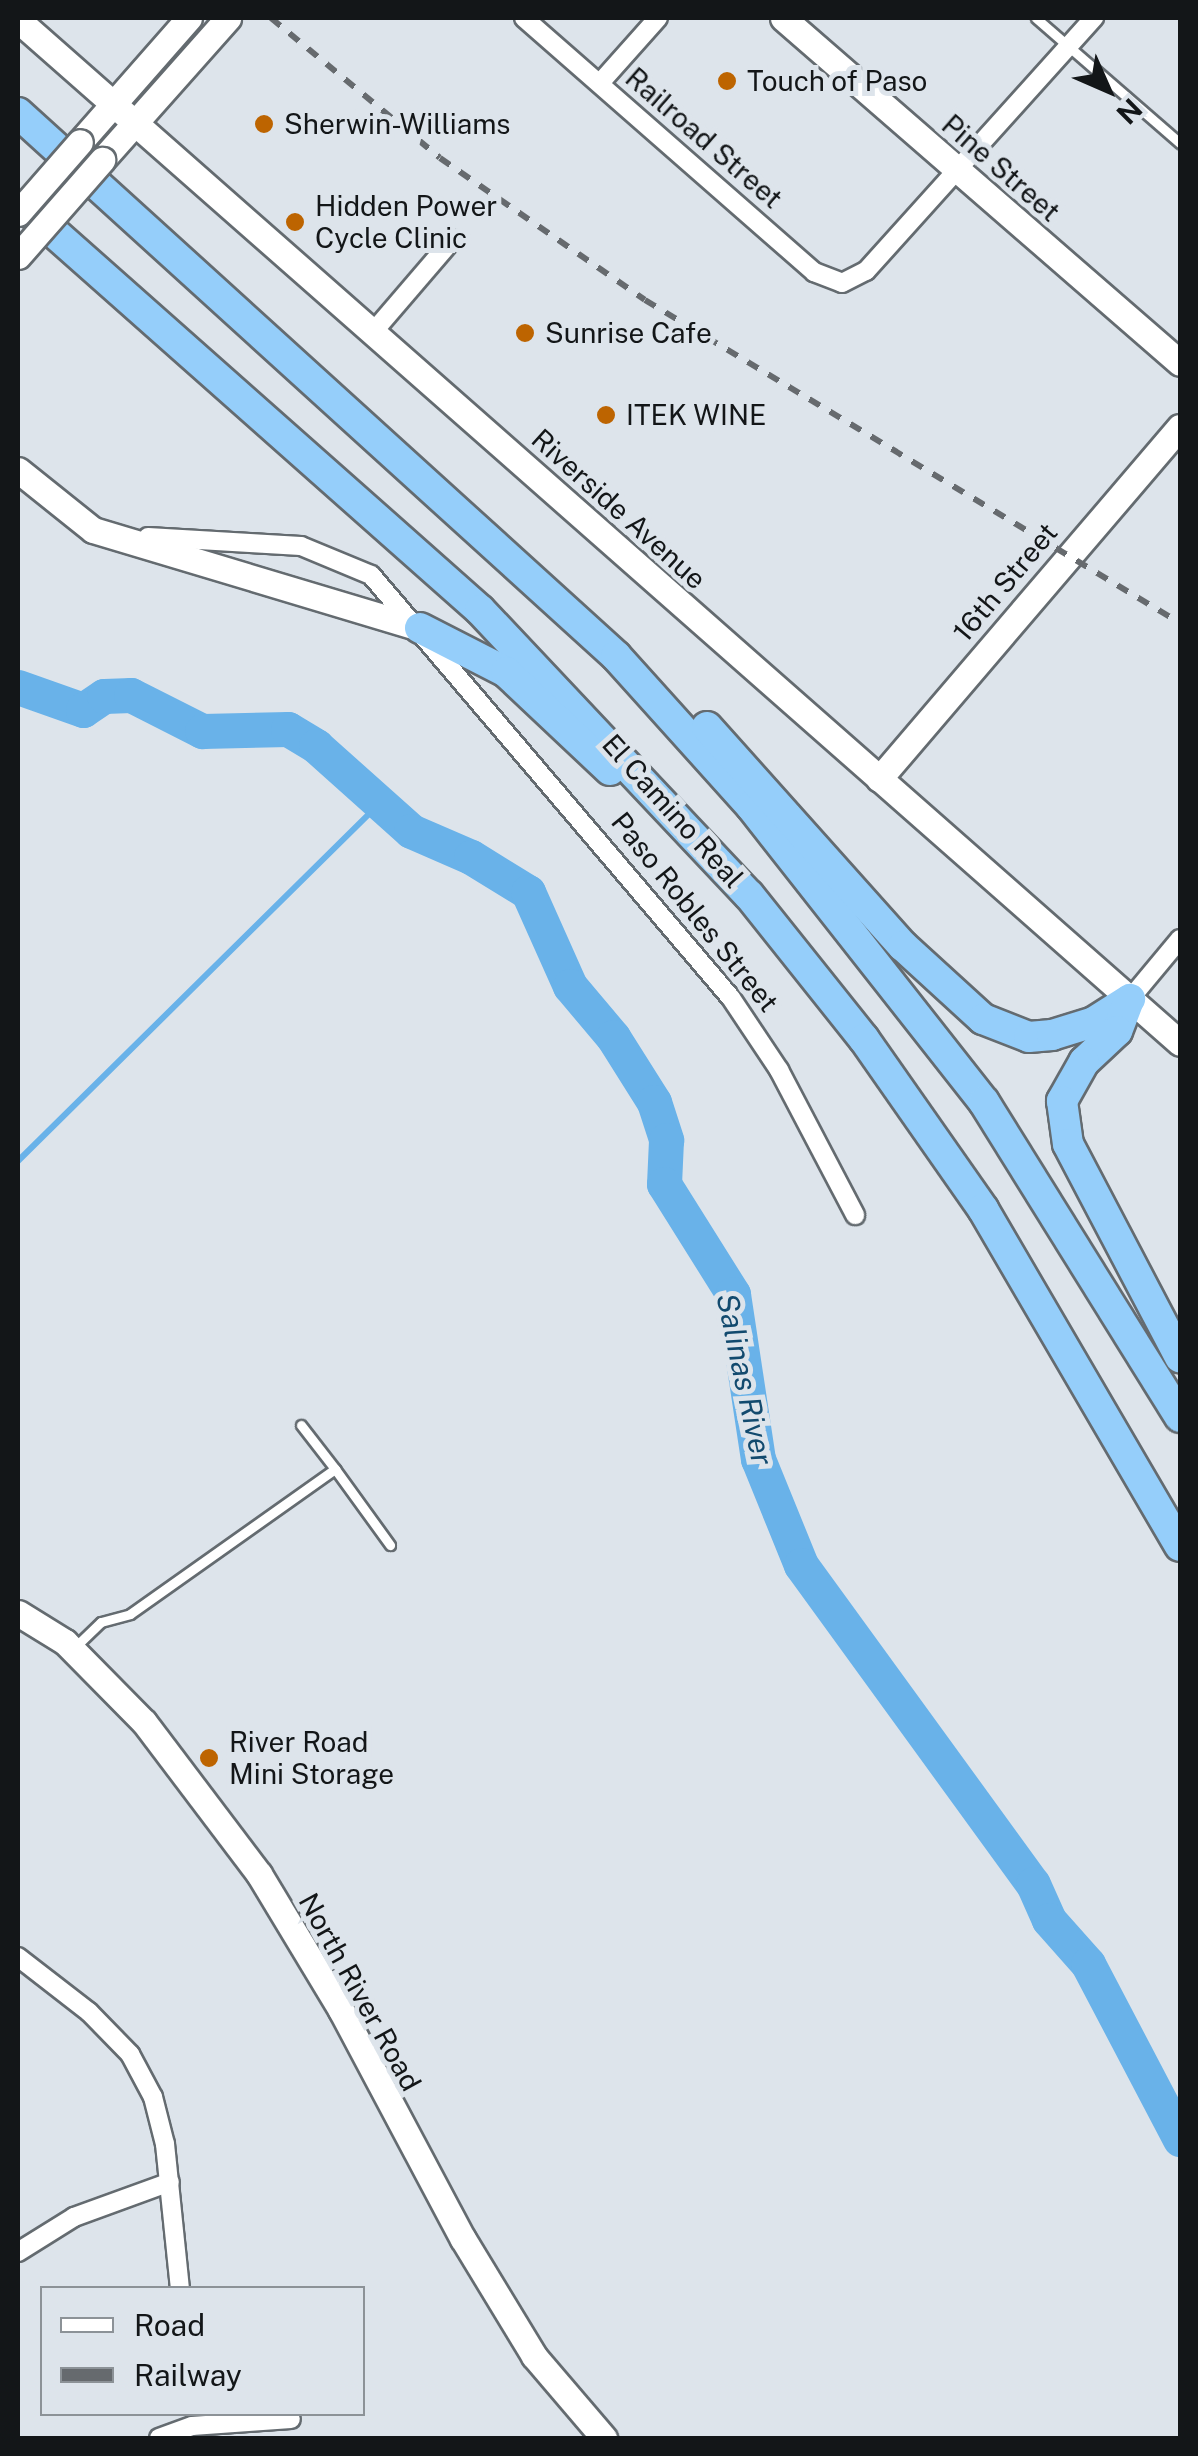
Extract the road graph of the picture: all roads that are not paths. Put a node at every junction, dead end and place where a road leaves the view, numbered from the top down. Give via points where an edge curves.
1 (189, 18) edge
2 (228, 18) edge
3 (524, 18) edge
4 (658, 18) edge
5 (782, 18) edge
6 (1036, 18) edge
7 (1094, 18) edge
8 (18, 20) edge
9 (1068, 46) junction
10 (600, 83) junction
11 (114, 103) junction
12 (18, 113) edge
13 (137, 122) junction
14 (1180, 143) edge
15 (956, 170) junction
16 (18, 201) edge
17 (18, 213) edge
18 (452, 240) dead end
19 (18, 256) edge
20 (374, 331) junction
21 (1180, 363) edge
22 (1180, 427) edge
23 (18, 470) edge
24 (93, 530) junction
25 (347, 606) junction
26 (420, 628) junction
27 (616, 656) junction
28 (452, 672) junction
29 (879, 779) junction
30 (749, 895) junction
31 (1180, 940) edge
32 (1130, 999) junction
33 (1180, 1043) edge
34 (855, 1216) dead end
35 (1180, 1357) edge
36 (1180, 1417) edge
37 (301, 1426) dead end
38 (335, 1469) junction
39 (390, 1545) dead end
40 (1180, 1546) edge
41 (18, 1612) edge
42 (73, 1650) junction
43 (18, 1957) edge
44 (170, 2182) junction
45 (18, 2252) edge
46 (180, 2286) edge
47 (291, 2419) dead end
48 (192, 2420) edge
49 (159, 2438) edge
50 (604, 2438) edge

1 - 11 main road
2 - 13 main road
3 - 10 street, Railroad Street
4 - 10 street
5 - 15 main road, Pine Street
6 - 9 lane
7 - 9 street
8 - 11 main road, Riverside Avenue
9 - 14 lane
9 - 15 street
10 - 15 street, Railroad Street via 828,281 854,280
11 - 13 main road, Riverside Avenue
11 - 17 main road, bridge
12 - 27 highway
13 - 19 main road, bridge
13 - 20 main road, Riverside Avenue
15 - 21 main road, Pine Street
16 - 30 highway, El Camino Real via 480,610
18 - 20 street
20 - 29 main road, Riverside Avenue
22 - 29 main road, 16th Street
23 - 24 main road, Paso Robles Street
24 - 25 main road, Paso Robles Street
24 - 26 street, Paso Robles Street via 201,544 301,546 338,556 371,575
25 - 26 main road, Paso Robles Street
25 - 28 street, Paso Robles Street via 409,638
26 - 28 street, Paso Robles Street
26 - 30 highway via 506,672 687,849
27 - 32 highway via 690,710 904,946 984,1019 1029,1037 1052,1036 1094,1022
27 - 36 highway via 795,858 916,1010 1044,1190
28 - 34 street, Paso Robles Street via 731,998 780,1070
29 - 32 main road, Riverside Avenue
30 - 40 highway, El Camino Real via 864,1039 983,1209 1038,1293
31 - 32 street
32 - 33 main road, Riverside Avenue
32 - 35 highway via 1117,1031 1084,1062 1062,1101 1068,1144
37 - 38 lane
38 - 39 lane
38 - 42 lane via 130,1614 101,1622
41 - 42 main road, North River Road
42 - 50 main road, North River Road via 144,1722 260,1874 534,2356
43 - 44 street via 90,2012 130,2054 153,2098
44 - 45 street via 74,2216
44 - 46 street
47 - 48 street
48 - 49 street

